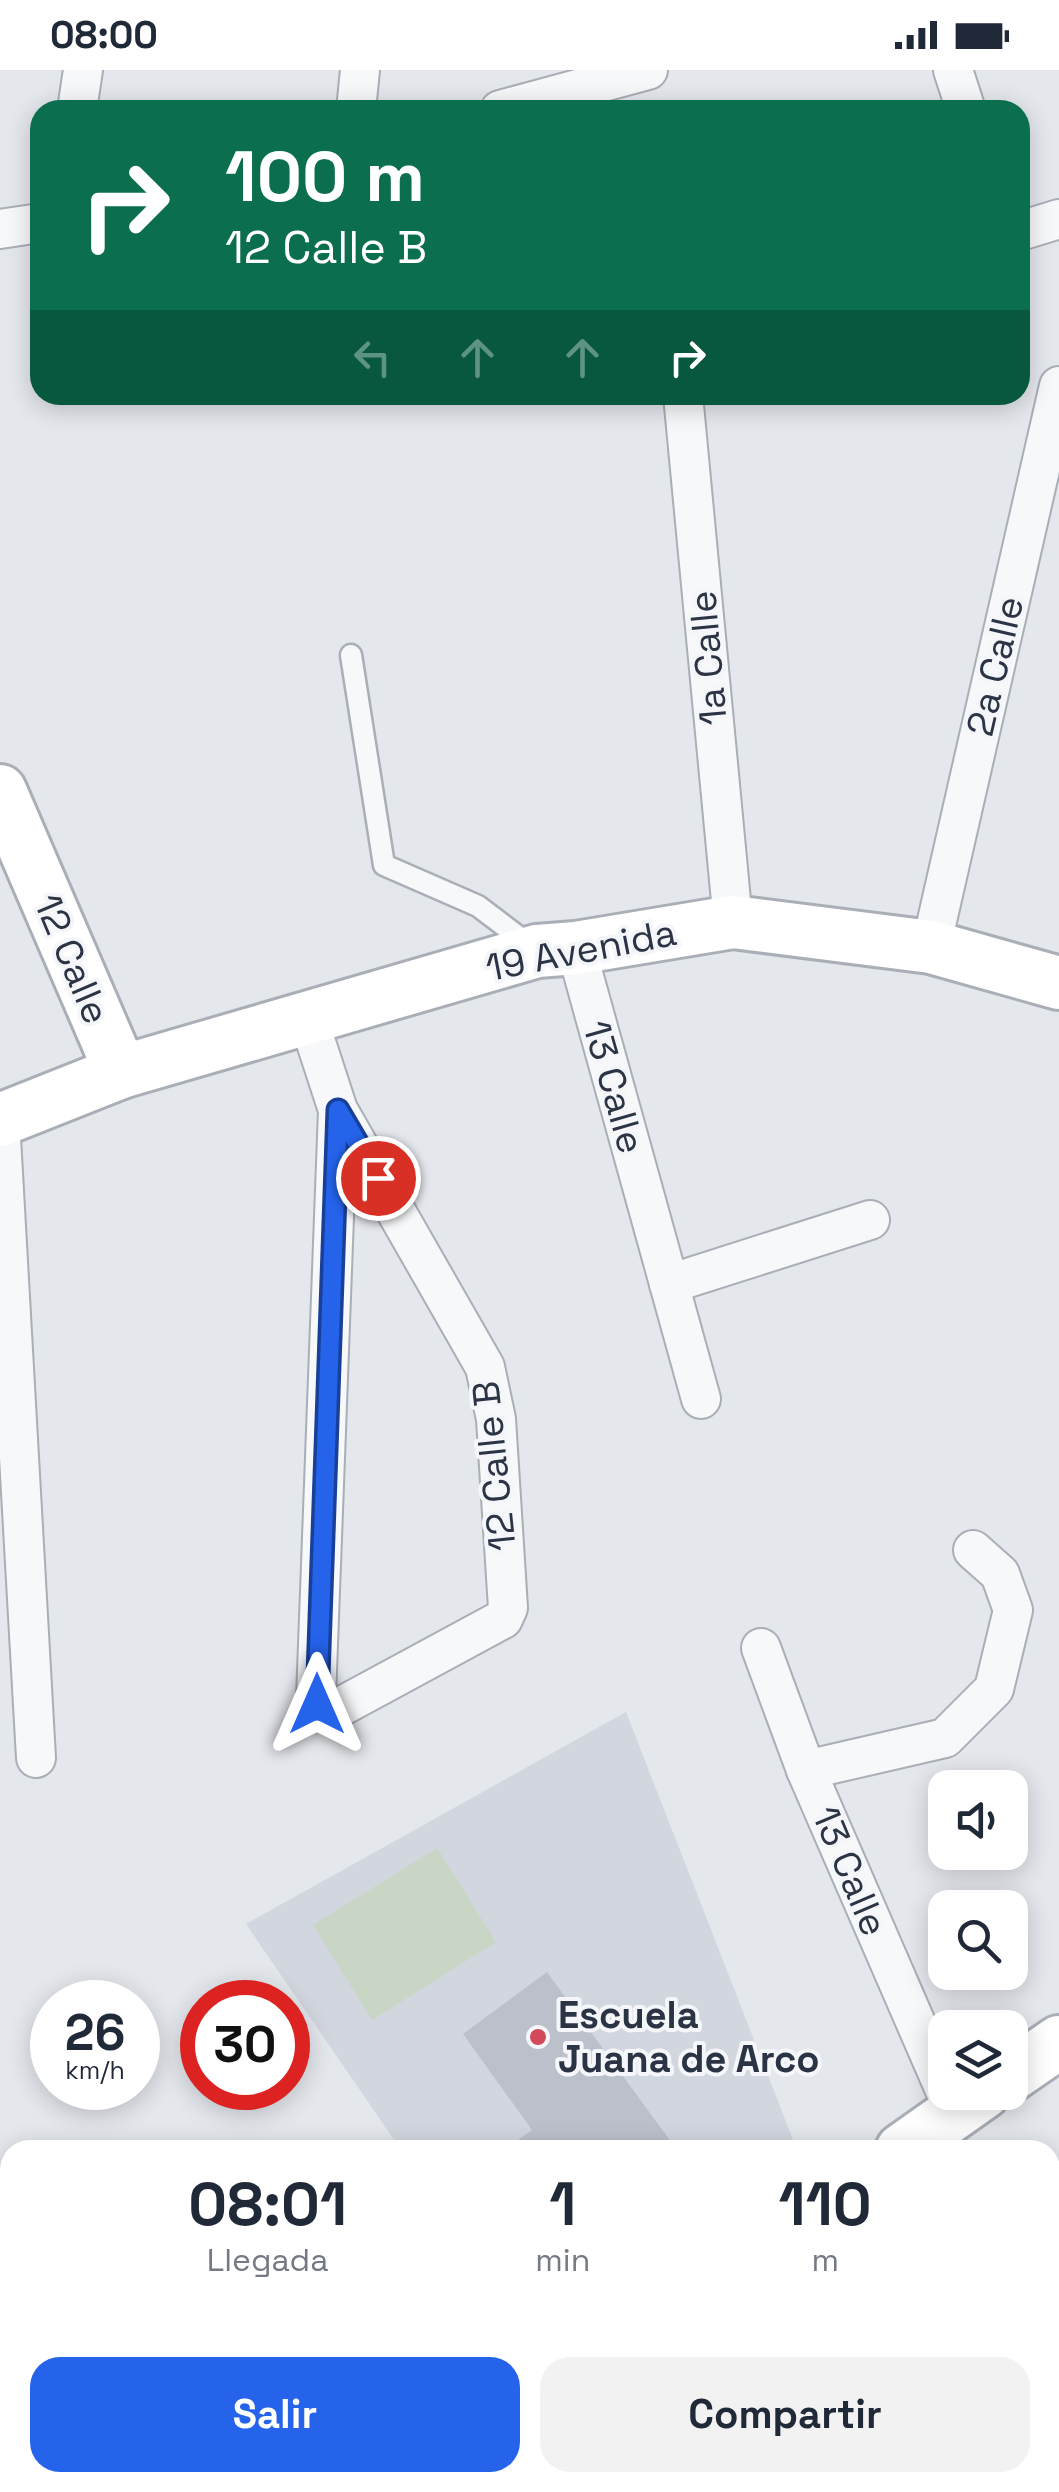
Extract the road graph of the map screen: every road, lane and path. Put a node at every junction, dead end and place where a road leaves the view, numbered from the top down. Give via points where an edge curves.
1 (83, 70) edge
2 (360, 70) edge
3 (648, 70) edge
4 (953, 70) edge
5 (78, 100) edge
6 (357, 100) edge
7 (537, 100) edge
8 (963, 100) edge
9 (1059, 219) edge
10 (30, 224) edge
11 (1030, 228) edge
12 (0, 230) edge
13 (1059, 386) edge
14 (684, 405) edge
15 (351, 654) dead end
16 (0, 790) edge
17 (733, 922) junction
18 (931, 946) junction
19 (557, 949) junction
20 (1059, 983) edge
21 (308, 1018) junction
22 (121, 1072) junction
23 (338, 1110) junction
24 (0, 1120) edge
25 (870, 1220) dead end
26 (669, 1284) junction
27 (701, 1399) dead end
28 (973, 1550) dead end
29 (762, 1648) dead end
30 (36, 1758) dead end
31 (806, 1770) junction
32 (928, 2034) edge
33 (944, 2110) edge
34 (912, 2140) edge

1 - 5 street
2 - 6 street
3 - 7 street
4 - 8 street
9 - 11 street
10 - 12 street
13 - 18 street, 2a Calle
14 - 17 street, 1a Calle
15 - 19 lane via 384,865
16 - 22 street, 12 Calle
17 - 18 street, 19 Avenida
17 - 19 street, 19 Avenida
18 - 20 street, 19 Avenida
19 - 21 street, 19 Avenida
19 - 26 street, 13 Calle
21 - 22 street, 19 Avenida
21 - 23 street
22 - 24 street, 19 Avenida
23 - 23 street, 12 Calle B via 316,1698 319,1708 332,1712 503,1619 508,1608 496,1419 485,1367
24 - 30 street
25 - 26 street
26 - 27 street, 13 Calle
28 - 31 street via 1000,1574 1013,1610 994,1689 945,1738
29 - 31 street, 13 Calle
31 - 32 street, 13 Calle
33 - 34 street

